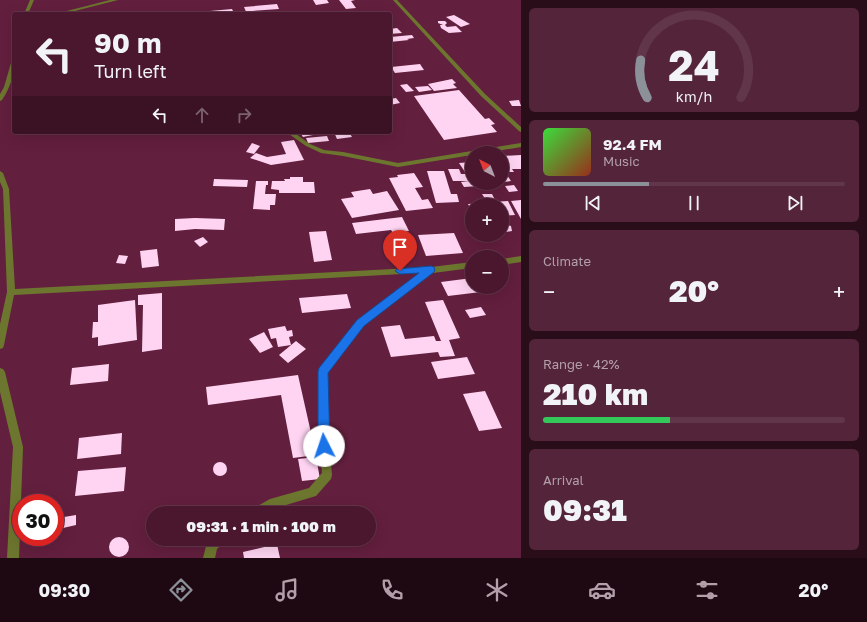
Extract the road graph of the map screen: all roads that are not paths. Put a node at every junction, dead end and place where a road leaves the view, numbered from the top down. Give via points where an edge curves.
1 (32, 0) edge
2 (116, 0) edge
3 (395, 0) edge
4 (27, 12) edge
5 (65, 12) edge
6 (12, 74) edge
7 (0, 87) edge
8 (7, 87) junction
9 (0, 98) edge
10 (521, 130) edge
11 (293, 134) edge
12 (521, 145) edge
13 (509, 147) edge
14 (465, 154) edge
15 (0, 173) edge
16 (521, 260) edge
17 (509, 261) edge
18 (465, 266) edge
19 (431, 270) junction
20 (12, 292) junction
21 (0, 345) edge
22 (0, 372) edge
23 (269, 506) edge
24 (212, 546) edge
25 (13, 558) edge
26 (209, 558) edge

1 - 4 street
2 - 5 street
3 - 10 street via 483,96
6 - 8 street
7 - 8 street
8 - 9 street
11 - 14 street via 323,152 398,165
12 - 13 street
15 - 20 street via 6,189
16 - 17 street
18 - 19 street
19 - 20 street
19 - 23 street via 360,323 323,372 323,431 327,475 312,492
20 - 21 street
22 - 25 street via 18,447
24 - 26 street

